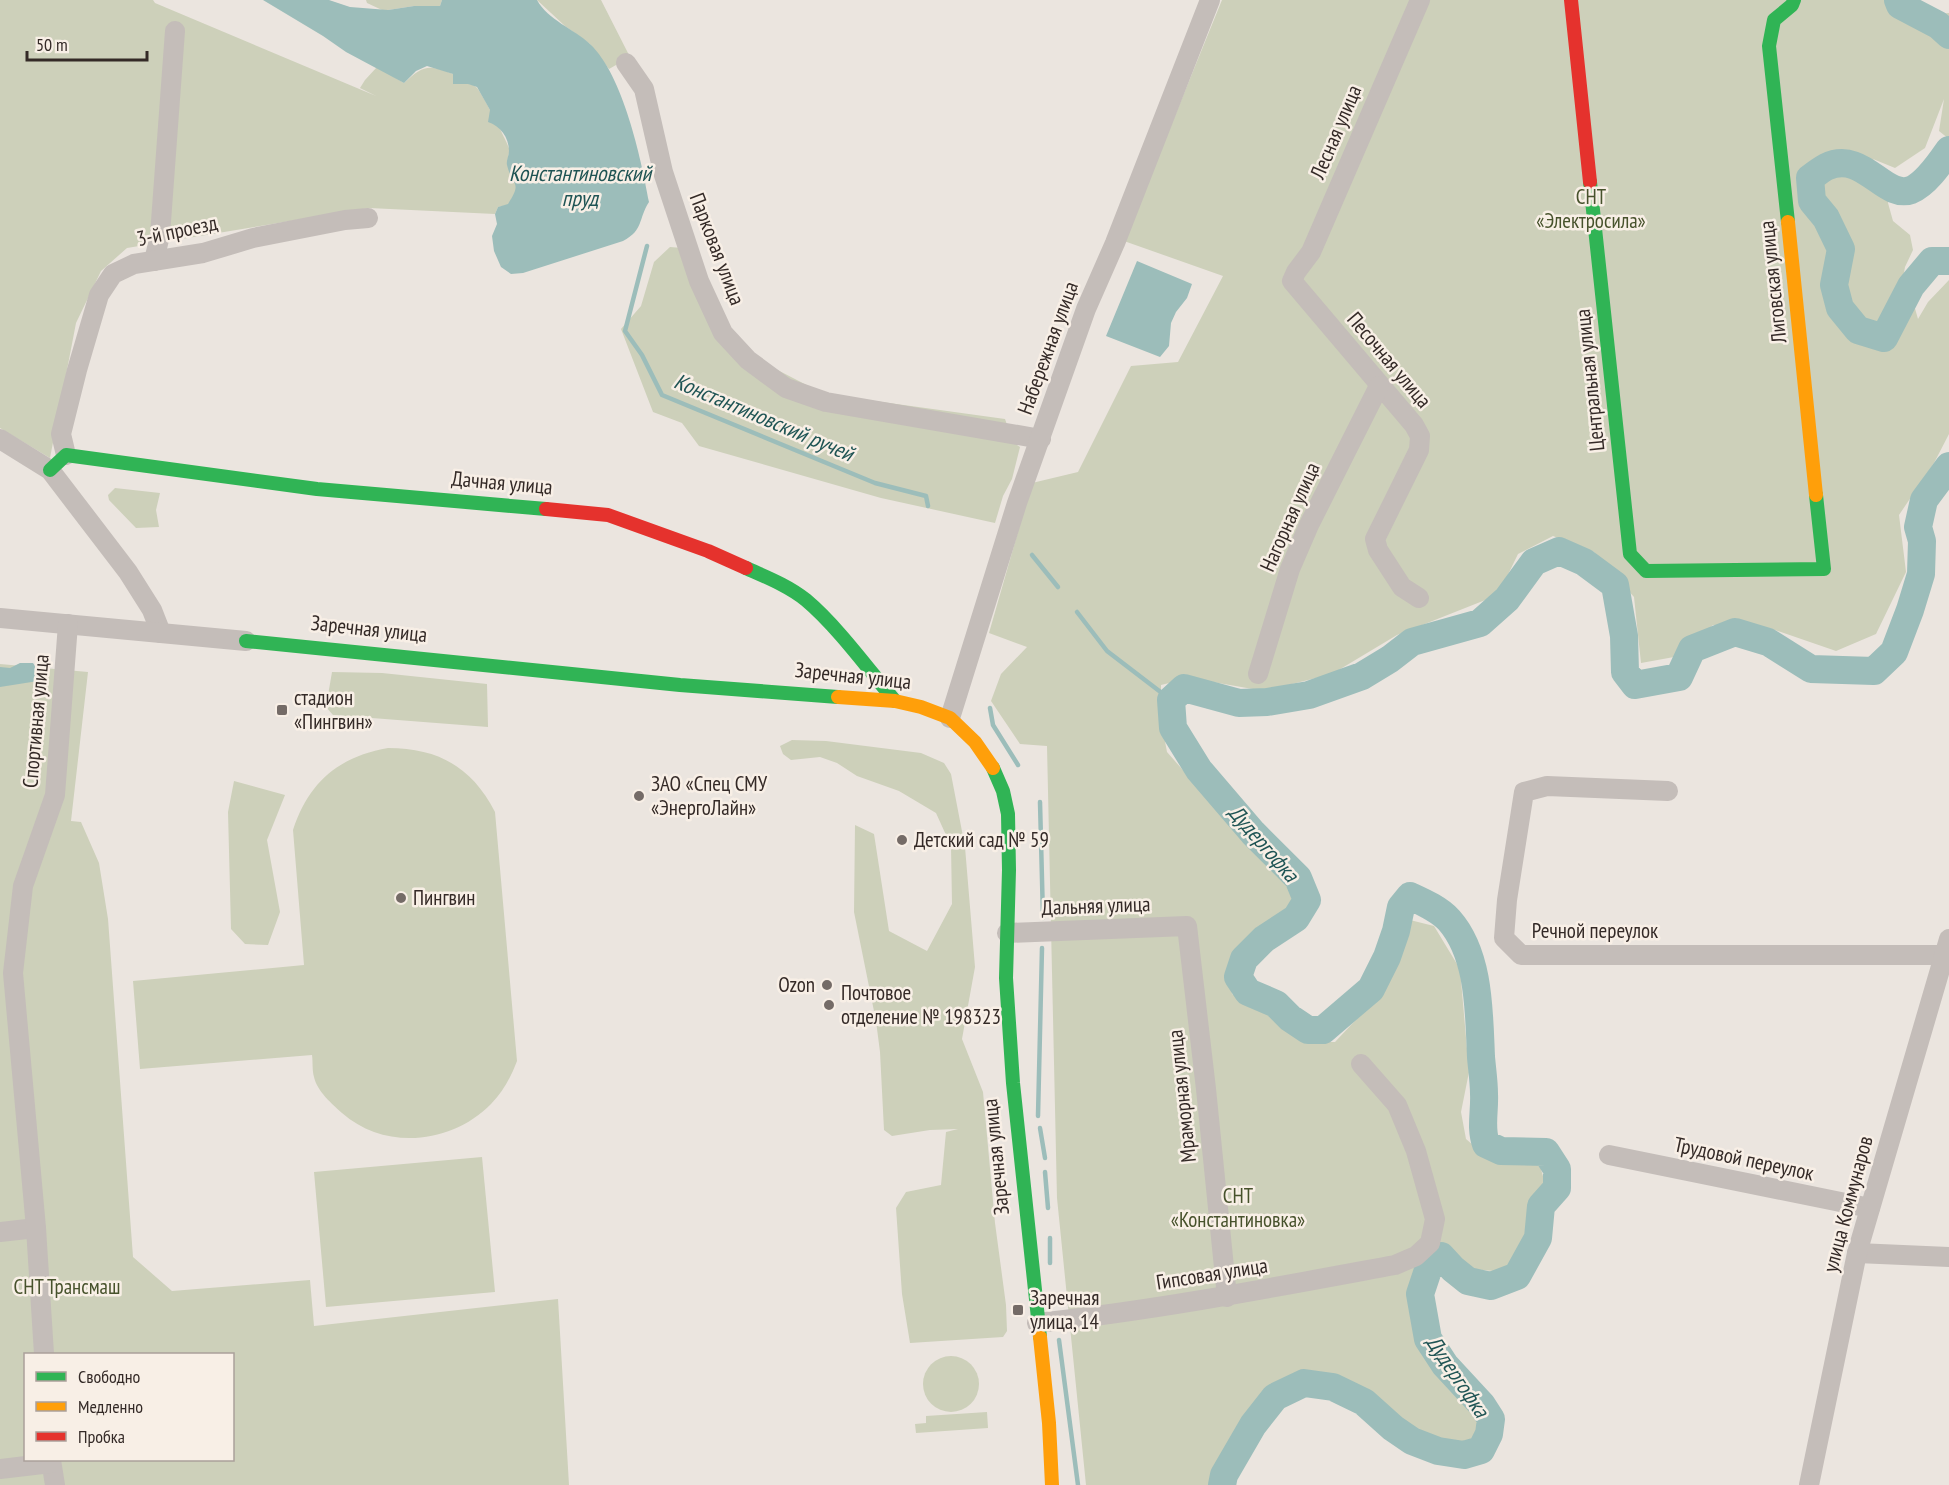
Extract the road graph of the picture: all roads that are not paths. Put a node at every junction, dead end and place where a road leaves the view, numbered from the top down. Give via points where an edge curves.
1 (1210, 0) edge
2 (1420, 0) edge
3 (1571, 0) edge
4 (1794, 0) edge
5 (175, 31) dead end
6 (626, 63) dead end
7 (368, 218) dead end
8 (154, 261) junction
9 (1292, 281) joint
10 (1379, 386) junction
11 (0, 439) edge
12 (1041, 440) junction
13 (66, 455) junction
14 (50, 470) junction
15 (1824, 569) joint
16 (1419, 598) dead end
17 (0, 618) edge
18 (68, 624) junction
19 (161, 633) junction
20 (246, 642) joint
21 (1258, 674) dead end
22 (895, 701) junction
23 (950, 718) junction
24 (1668, 791) dead end
25 (1187, 926) joint
26 (1007, 933) junction
27 (1948, 950) edge
28 (1361, 1064) dead end
29 (1609, 1155) dead end
30 (1870, 1208) junction
31 (36, 1228) junction
32 (0, 1233) edge
33 (1857, 1253) junction
34 (1949, 1257) edge
35 (1227, 1297) junction
36 (1037, 1323) junction
37 (44, 1353) edge
38 (51, 1461) edge
39 (0, 1469) edge
40 (55, 1485) edge
41 (1052, 1485) edge
42 (1809, 1485) edge

1 - 12 street, Набережная улица via 1086,309
2 - 9 street, Лесная улица via 1311,252
3 - 15 street, Центральная улица via 1630,554 1646,572
4 - 15 street, Лиговская улица via 1774,20 1769,46
5 - 8 street via 160,235
6 - 12 street, Парковая улица via 644,89 663,172 699,280 723,333 748,360 786,388 826,402
7 - 8 street, 3-й проезд
8 - 13 street, 3-й проезд via 134,264 113,274 99,295 61,434
9 - 10 street, Песочная улица
10 - 16 street, Песочная улица via 1420,436 1419,450 1375,538 1378,550 1401,586
10 - 21 street, Нагорная улица via 1290,569
11 - 14 street
12 - 23 street, Набережная улица via 1000,554
13 - 14 street
13 - 22 street, Дачная улица via 317,489 608,515 708,551 774,580 806,600
14 - 19 street via 128,572 152,610
17 - 18 street, Заречная улица
18 - 19 street, Заречная улица
18 - 31 street, Спортивная улица via 55,795 23,886 14,973
19 - 20 street, Заречная улица
20 - 22 street, Заречная улица via 668,684
22 - 23 street, Заречная улица
23 - 26 street, Заречная улица via 991,763 1003,791 1008,814
24 - 27 street, Речной переулок via 1546,786 1524,792 1504,938 1521,955
25 - 26 street, Дальняя улица
25 - 35 street, Мраморная улица
26 - 36 street, Заречная улица via 1014,1102
27 - 30 street, улица Коммунаров
28 - 35 street, Гипсовая улица via 1397,1105 1416,1151 1435,1219 1430,1244 1416,1256 1395,1265
29 - 30 street, Трудовой переулок
30 - 33 street, улица Коммунаров
31 - 32 street
31 - 37 street, Спортивная улица
33 - 34 street
33 - 42 street, улица Коммунаров
35 - 36 street, Гипсовая улица
36 - 41 street, Заречная улица
38 - 39 street
38 - 40 street

